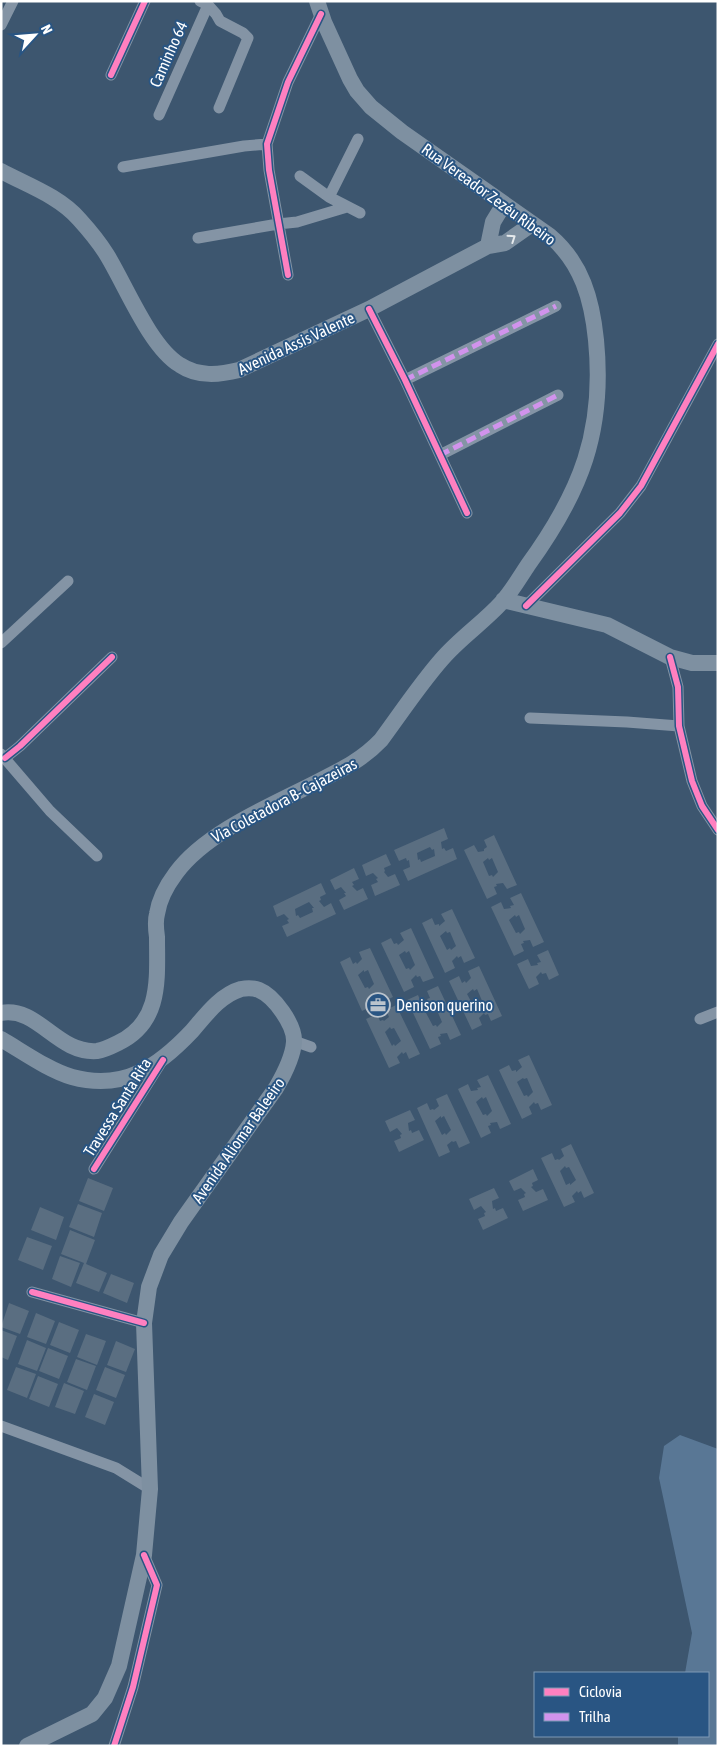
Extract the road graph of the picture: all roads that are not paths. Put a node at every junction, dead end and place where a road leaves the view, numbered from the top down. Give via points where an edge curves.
1 (13, 1) edge
2 (145, 1) edge
3 (204, 3) edge
4 (319, 8) edge
5 (1, 25) edge
6 (110, 75) dead end
7 (219, 108) dead end
8 (159, 116) dead end
9 (358, 139) dead end
10 (266, 144) junction
11 (123, 167) dead end
12 (1, 171) edge
13 (300, 176) dead end
14 (329, 197) junction
15 (504, 204) junction
16 (347, 207) junction
17 (360, 213) dead end
18 (278, 224) junction
19 (532, 224) junction
20 (198, 238) dead end
21 (488, 246) junction
22 (288, 275) dead end
23 (556, 306) dead end
24 (369, 309) junction
25 (718, 344) edge
26 (405, 380) junction
27 (558, 395) dead end
28 (440, 455) junction
29 (467, 513) dead end
30 (68, 581) dead end
31 (503, 600) junction
32 (526, 606) junction
33 (482, 622) joint
34 (1, 643) edge
35 (112, 657) dead end
36 (670, 657) junction
37 (718, 664) edge
38 (530, 718) dead end
39 (679, 726) junction
40 (3, 756) edge
41 (718, 830) edge
42 (97, 856) dead end
43 (718, 1012) edge
44 (1, 1013) edge
45 (700, 1019) dead end
46 (1, 1039) edge
47 (294, 1041) junction
48 (311, 1047) dead end
49 (162, 1060) junction
50 (94, 1169) dead end
51 (32, 1292) dead end
52 (144, 1323) junction
53 (1, 1426) edge
54 (150, 1488) junction
55 (144, 1555) junction
56 (27, 1746) edge
57 (114, 1746) edge

1 - 5 street
2 - 6 street
3 - 7 street via 220,20 248,37
3 - 8 street, Caminho 64
4 - 10 street
4 - 15 main road, Rua Vereador Zezéu Ribeiro via 350,79 364,99 402,132
9 - 14 street
10 - 11 street
10 - 18 street
12 - 24 main road, Avenida Assis Valente via 63,204 78,217 107,255 160,345 176,362 195,372 222,375 239,370
13 - 14 street
14 - 16 street
15 - 19 main road, Rua Vereador Zezéu Ribeiro
15 - 21 main road via 493,222
16 - 17 street
16 - 18 street via 297,222
18 - 20 street
18 - 22 street
21 -> 19 main road, Avenida Assis Valente via 505,243
19 - 31 main road, Rua Vereador Zezéu Ribeiro via 560,245 584,282 592,310 597,349 596,410 583,470 568,503
21 - 24 main road, Avenida Assis Valente
23 - 26 street
24 - 26 street
25 - 32 street via 641,486 620,513
26 - 28 street
27 - 28 street
28 - 29 street
30 - 34 street
31 - 32 main road
31 - 33 main road, Rua Vereador Zezéu Ribeiro
32 - 36 main road via 607,625
33 - 44 main road, Via Coletadora B- Cajazeiras via 442,658 369,752 205,842 177,871 168,884 156,915 155,992 152,1008 139,1030 108,1047 86,1050 53,1036 29,1017 16,1012
35 - 40 street via 20,746
36 - 37 main road via 692,663
36 - 39 street via 678,687
38 - 39 street
39 - 41 street via 692,781 702,806
40 - 42 street via 50,811
43 - 45 street
46 - 49 main road via 58,1071 96,1081 130,1076
47 - 48 street
47 - 49 main road via 286,1016 269,996 252,988 240,989 214,1007
47 - 52 main road, Avenida Aliomar Baleeiro via 276,1088 161,1255 149,1287
49 - 50 street, Travessa Santa Rita
51 - 52 street
52 - 54 main road, Avenida Aliomar Baleeiro
53 - 54 street via 116,1468
54 - 55 main road, Avenida Aliomar Baleeiro
55 - 56 main road, Avenida Aliomar Baleeiro via 119,1666 105,1698 92,1714
55 - 57 street via 157,1585 133,1687

